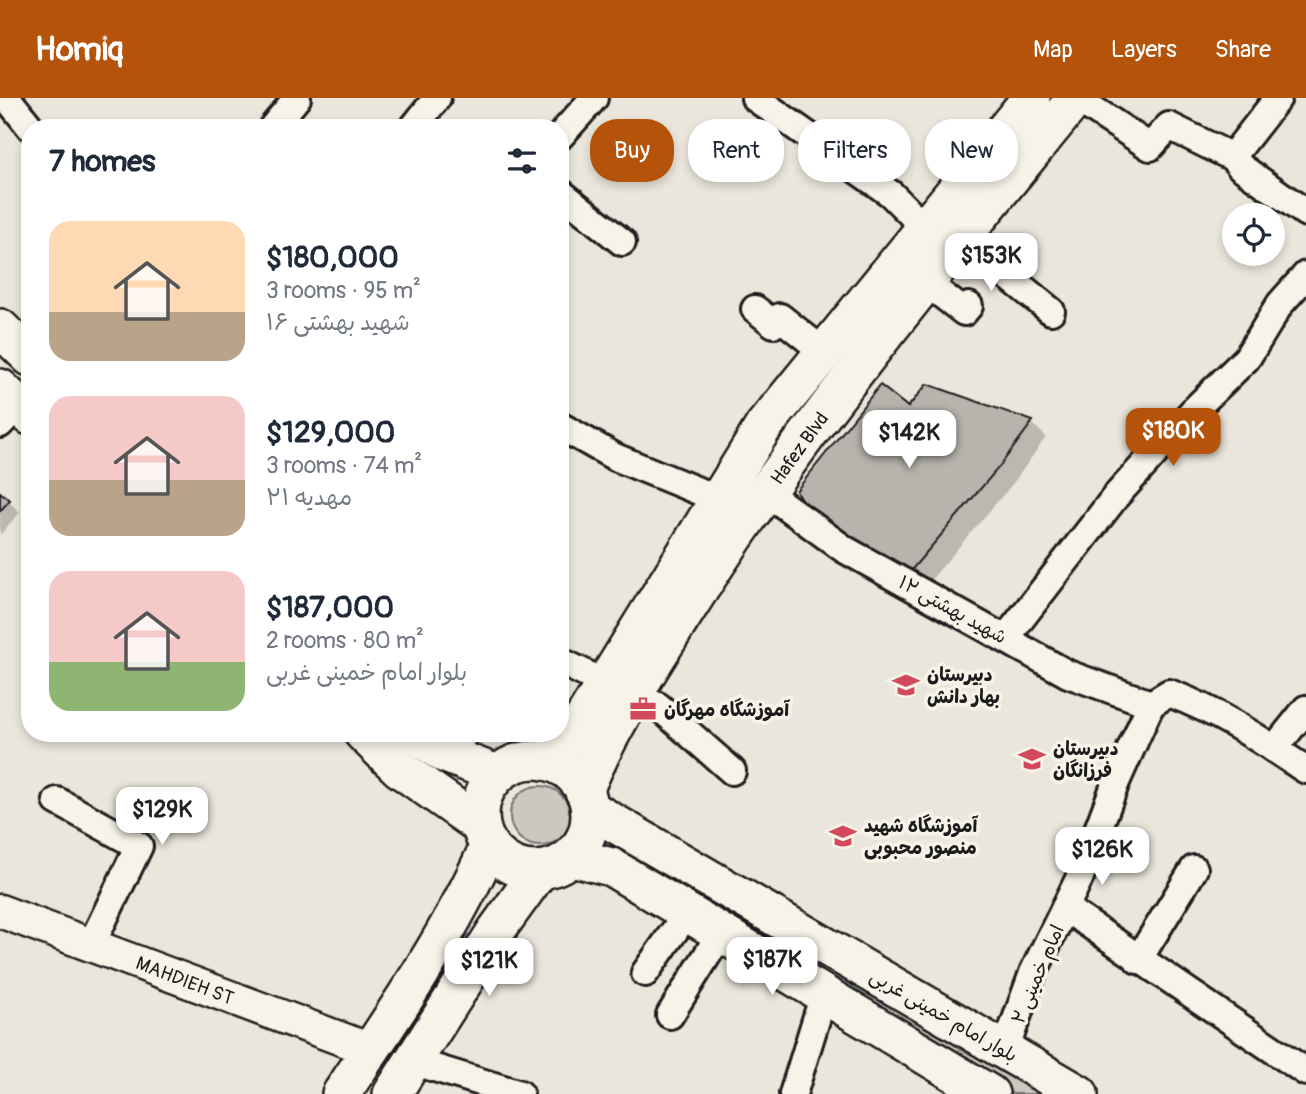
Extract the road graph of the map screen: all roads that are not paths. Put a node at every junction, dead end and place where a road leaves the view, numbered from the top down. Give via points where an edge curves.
1 (7, 98) edge
2 (297, 98) edge
3 (437, 98) edge
4 (594, 98) edge
5 (755, 98) edge
6 (1031, 98) edge
7 (1076, 98) edge
8 (1278, 98) edge
9 (24, 119) edge
10 (280, 119) edge
11 (420, 119) edge
12 (569, 126) edge
13 (1232, 157) junction
14 (569, 199) edge
15 (1306, 213) edge
16 (925, 228) junction
17 (962, 239) junction
18 (622, 242) dead end
19 (1306, 275) edge
20 (927, 283) junction
21 (970, 306) dead end
22 (755, 309) dead end
23 (1051, 311) dead end
24 (824, 352) junction
25 (569, 431) edge
26 (766, 492) junction
27 (718, 499) junction
28 (1006, 638) junction
29 (569, 665) edge
30 (620, 690) junction
31 (1151, 705) junction
32 (1306, 709) edge
33 (569, 741) edge
34 (372, 742) edge
35 (444, 742) edge
36 (567, 742) edge
37 (1274, 748) junction
38 (544, 761) junction
39 (1306, 770) edge
40 (732, 771) dead end
41 (497, 774) junction
42 (587, 800) junction
43 (57, 801) dead end
44 (484, 835) junction
45 (556, 864) junction
46 (1194, 869) dead end
47 (1065, 908) junction
48 (0, 911) edge
49 (687, 913) junction
50 (721, 933) junction
51 (91, 945) junction
52 (1138, 960) junction
53 (645, 972) dead end
54 (824, 994) junction
55 (670, 1015) dead end
56 (371, 1050) junction
57 (1005, 1050) junction
58 (415, 1062) junction
59 (1306, 1072) edge
60 (969, 1089) edge
61 (341, 1094) edge
62 (392, 1094) edge
63 (520, 1094) edge
64 (793, 1094) edge
65 (1079, 1094) edge

1 - 9 street
2 - 10 street
3 - 11 street
4 - 12 street
5 - 16 street via 891,194
6 - 16 main road, Hafez Blvd
7 - 13 street via 1150,147 1169,126
7 - 17 main road, Hafez Blvd
8 - 13 street
13 - 15 street
14 - 18 street
16 - 24 main road, Hafez Blvd
17 - 20 main road, Hafez Blvd
17 - 23 street
19 - 28 street via 1280,304 1247,358 1116,496
20 - 21 street via 964,312
20 - 26 main road, Hafez Blvd
22 - 24 street via 774,324 780,317
24 - 27 main road, Hafez Blvd via 764,426
25 - 27 street via 615,457
26 - 28 street, شهید بهشتی ۱۲ via 844,549
26 - 30 main road, Hafez Blvd
27 - 30 main road, Hafez Blvd via 632,636
28 - 31 street, شهید بهشتی ۱۲ via 1068,674
29 - 30 street
30 - 33 main road, Hafez Blvd
30 - 40 street via 658,706
30 - 42 main road, Hafez Blvd
31 - 37 street via 1169,693 1203,706
31 - 47 street, امام خمینی ۲
32 - 37 street
34 - 44 main road
35 - 41 main road
36 - 38 main road, Hafez Blvd
37 - 39 street
38 - 41 main road via 523,761
38 - 42 main road via 571,773
41 - 44 main road via 479,807
42 - 45 main road via 590,825 583,843
42 - 57 main road, بلوار امام خمینی غربی
43 - 51 street via 139,846
44 - 45 main road via 500,859 517,868
44 - 56 main road via 466,898
45 - 49 main road via 611,867
45 - 58 main road via 496,931
46 - 52 street
47 - 52 street
47 - 57 street, امام خمینی ۲ via 1033,973
48 - 51 street, MAHDIEH ST
49 - 50 main road
49 - 53 street
50 - 54 main road
50 - 55 street
51 - 56 street, MAHDIEH ST
52 - 59 street
54 - 60 main road
54 - 64 street
56 - 61 main road
57 - 65 main road, بلوار امام خمینی غربی
58 - 62 main road
58 - 63 street

